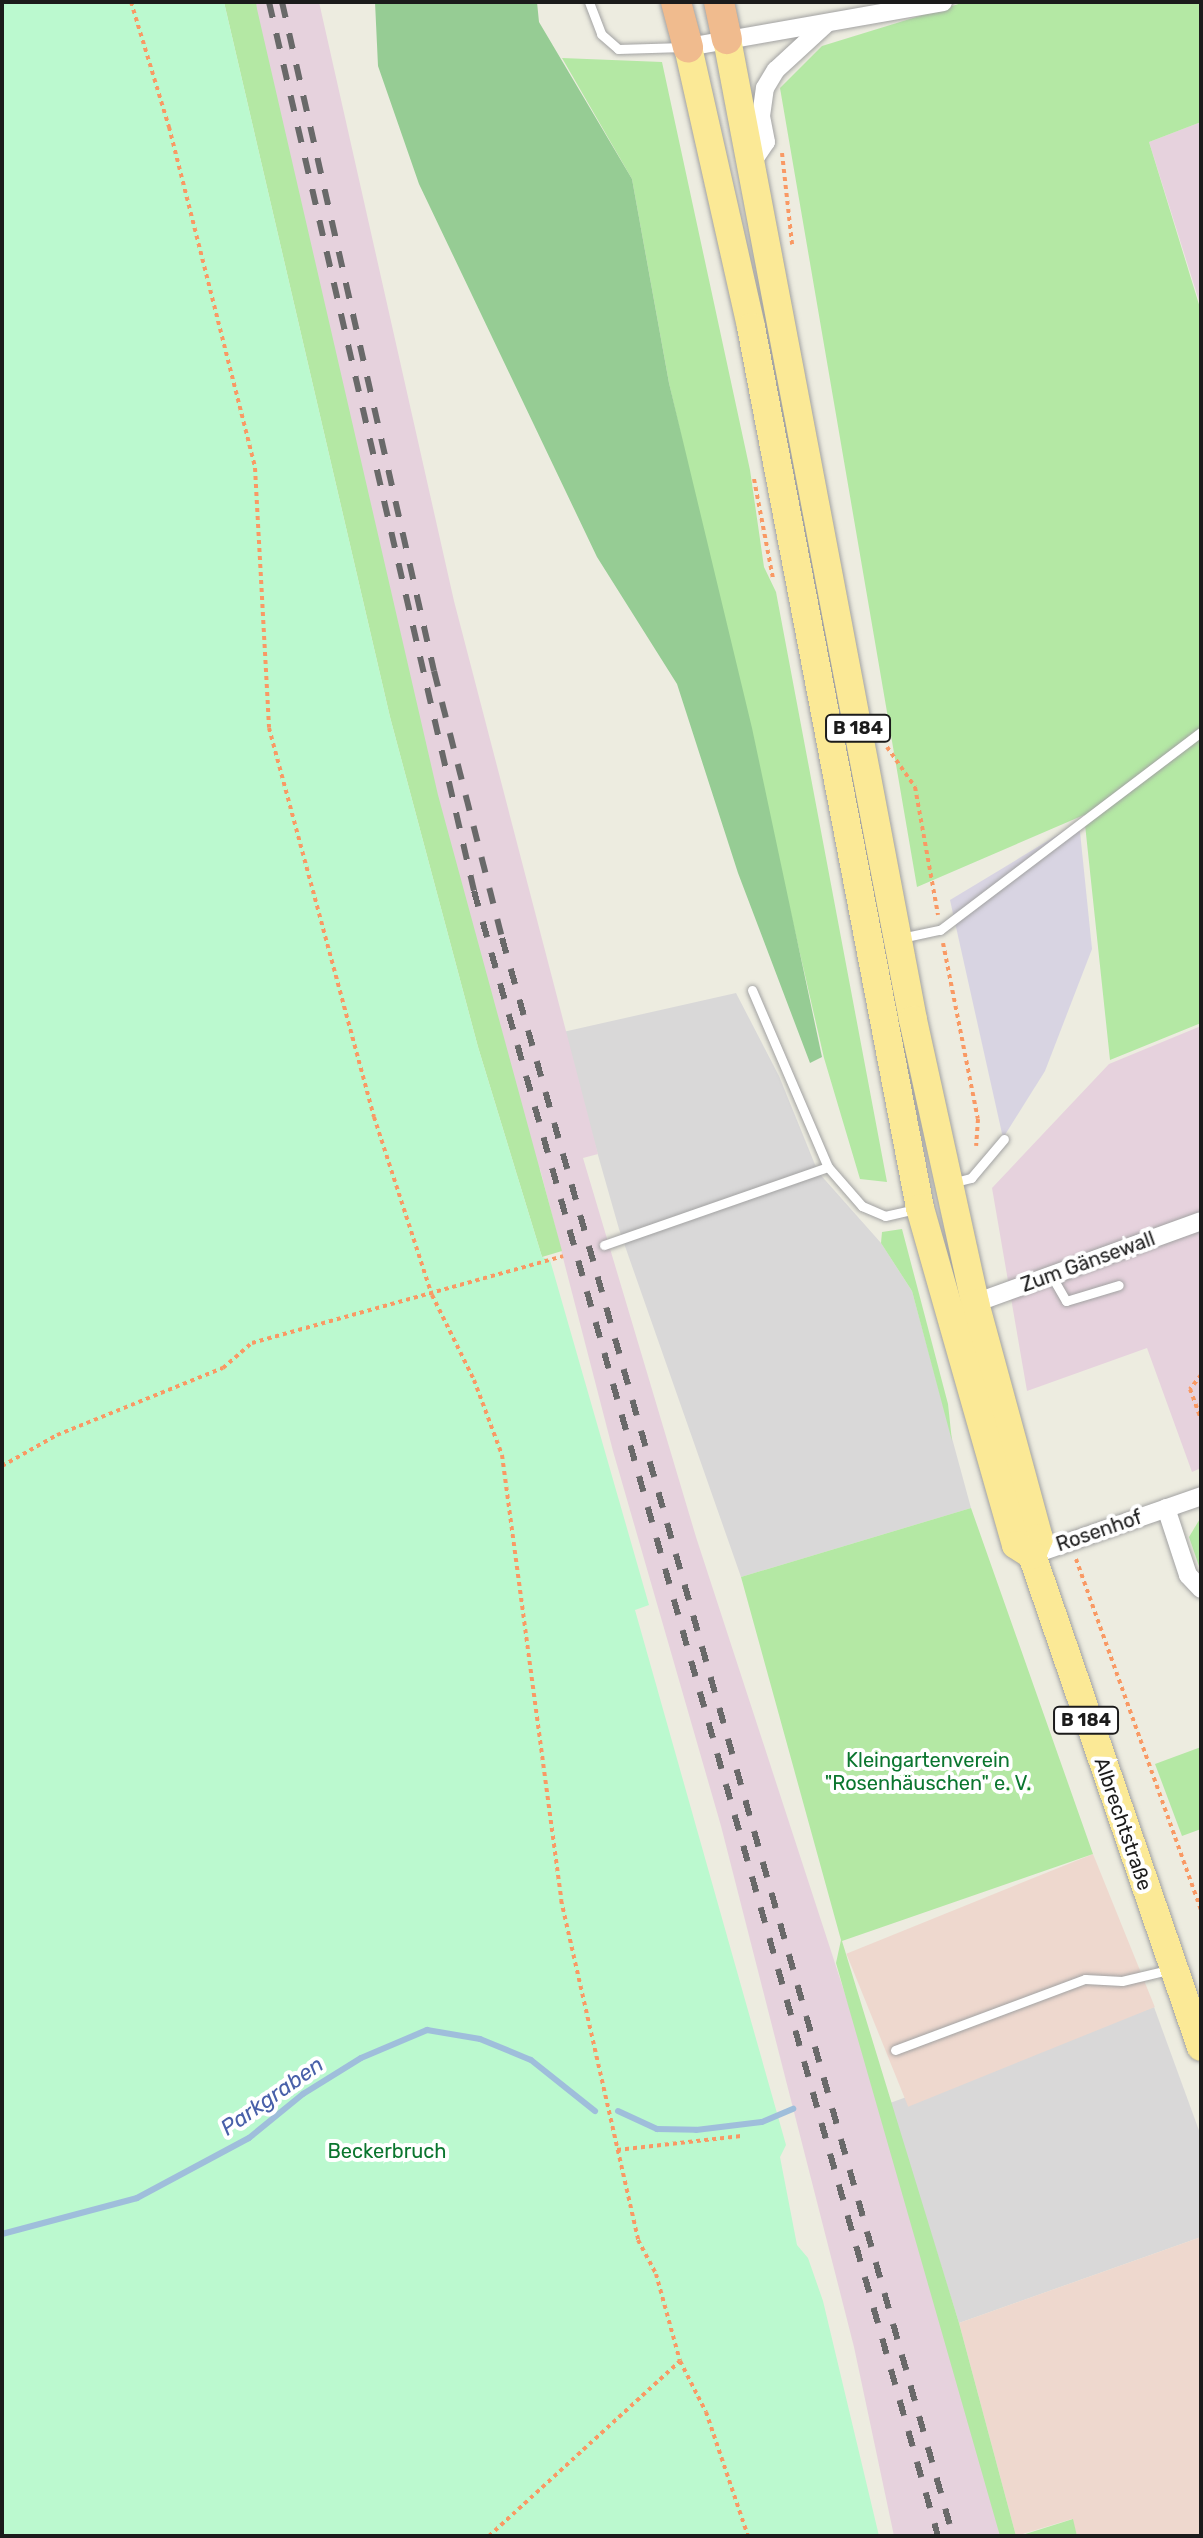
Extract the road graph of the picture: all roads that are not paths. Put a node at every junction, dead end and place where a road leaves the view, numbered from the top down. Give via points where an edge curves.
1 (589, 2) edge
2 (676, 2) edge
3 (719, 2) edge
4 (943, 2) edge
5 (826, 24) junction
6 (727, 39) junction
7 (688, 47) junction
8 (753, 161) junction
9 (1201, 732) edge
10 (898, 939) junction
11 (752, 990) dead end
12 (1004, 1139) dead end
13 (828, 1167) junction
14 (959, 1180) junction
15 (920, 1208) junction
16 (1201, 1221) edge
17 (604, 1245) dead end
18 (1051, 1275) junction
19 (1119, 1285) dead end
20 (975, 1303) junction
21 (1201, 1496) edge
22 (1166, 1508) junction
23 (1032, 1555) junction
24 (1201, 1589) edge
25 (1174, 1968) junction
26 (1201, 2047) edge
27 (895, 2050) dead end

1 - 7 lane via 601,34 618,49
2 - 7 highway, B 184
3 - 6 highway, B 184
4 - 5 street
5 - 6 street
5 - 8 street via 767,85 761,116 766,142
6 - 7 street
6 - 8 main road, B 184
7 - 15 main road, B 184 via 751,327
8 - 10 main road, B 184
9 - 10 lane via 940,930
10 - 14 main road, B 184
11 - 13 lane
12 - 14 lane
13 - 15 lane via 862,1206 885,1216
13 - 17 lane
14 - 20 main road, B 184
15 - 23 main road, Albrechtstraße / B 184 via 1016,1545
16 - 18 street, Zum Gänsewall
18 - 19 lane via 1066,1301
18 - 20 street, Zum Gänsewall
20 - 23 main road, Albrechtstraße / B 184 via 1039,1538
21 - 22 street, Rosenhof
22 - 23 street, Rosenhof
22 - 24 street, Rosenhof via 1188,1575
23 - 25 main road, Albrechtstraße / B 184
25 - 26 main road, Albrechtstraße / B 184
25 - 27 lane via 1122,1981 1085,1979

